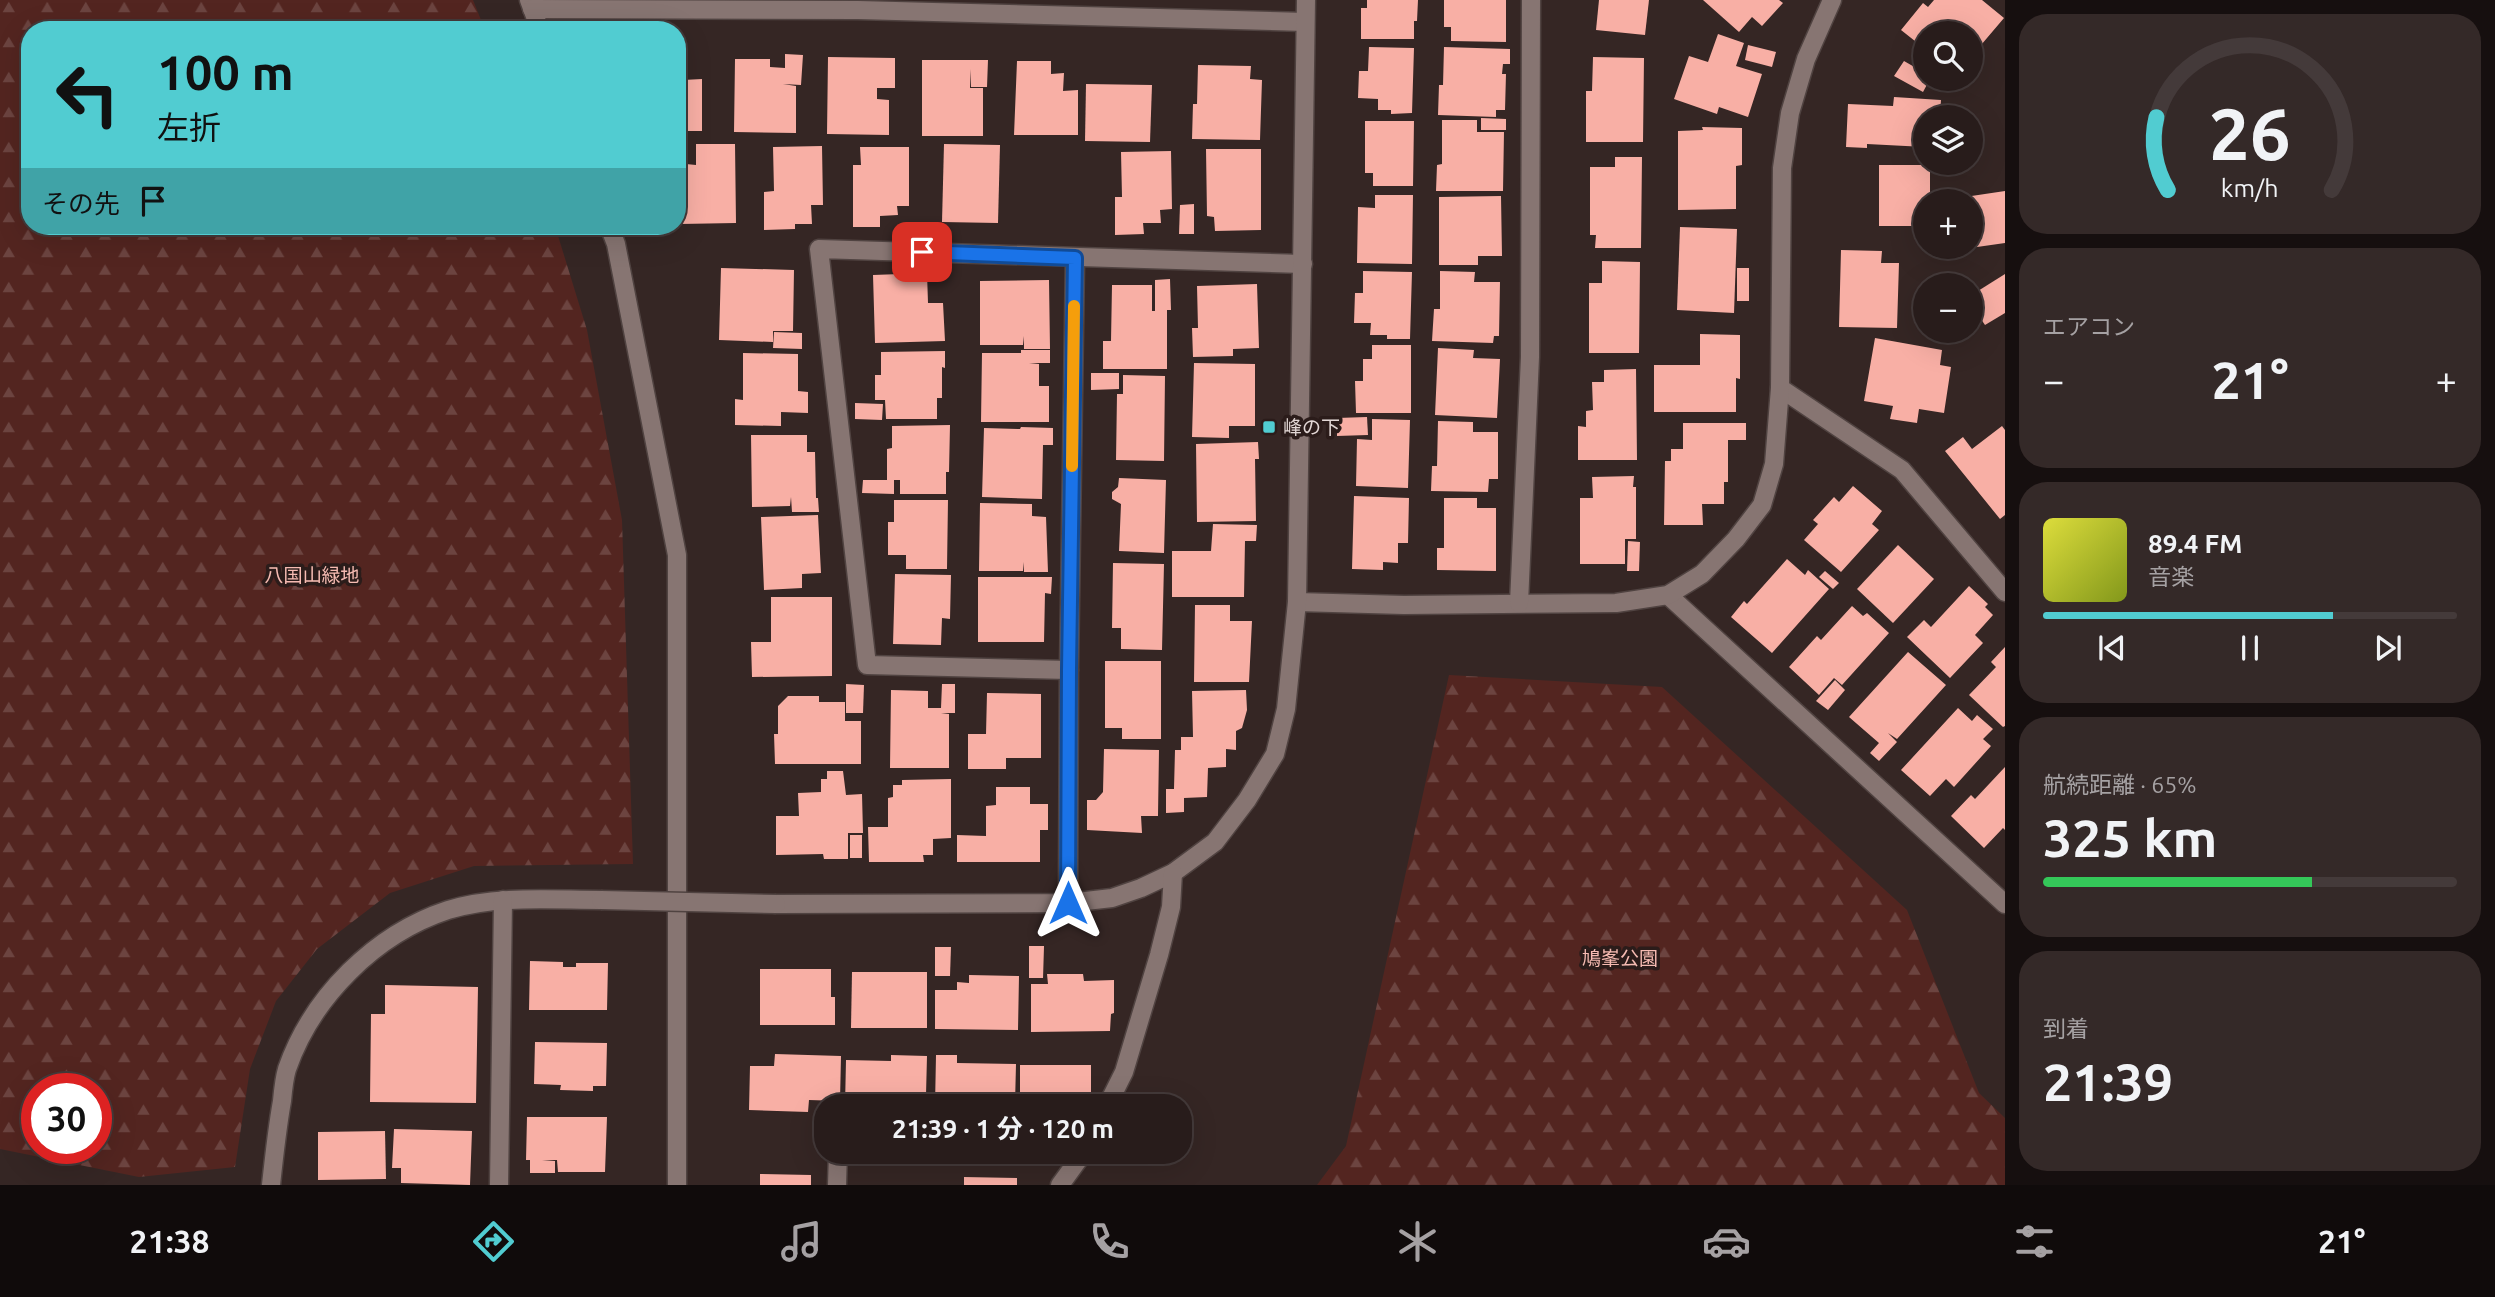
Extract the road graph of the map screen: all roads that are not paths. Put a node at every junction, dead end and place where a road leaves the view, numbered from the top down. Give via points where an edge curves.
1 (1306, 0) edge
2 (1531, 0) edge
3 (1832, 0) edge
4 (530, 5) edge
5 (1305, 22) junction
6 (612, 235) edge
7 (1075, 258) junction
8 (1303, 264) junction
9 (1780, 388) junction
10 (2005, 592) edge
11 (1668, 595) junction
12 (1297, 602) junction
13 (1519, 604) junction
14 (1069, 670) junction
15 (1173, 873) junction
16 (503, 900) junction
17 (1068, 903) junction
18 (2005, 904) edge
19 (1113, 1094) edge
20 (838, 1164) edge
21 (1075, 1164) edge
22 (271, 1185) edge
23 (499, 1185) edge
24 (677, 1185) edge
25 (837, 1185) edge
26 (1060, 1185) edge

1 - 5 street
2 - 13 street via 1530,357
3 - 9 street via 1790,113 1782,168
4 - 5 street
5 - 8 street
6 - 24 street via 677,555
7 - 8 street
7 - 14 street
7 - 14 street via 819,249 867,665
8 - 12 street
9 - 10 street via 1902,470
9 - 11 street via 1774,464 1762,505 1702,574
11 - 13 street via 1616,603
11 - 18 street
12 - 13 street
12 - 15 street via 1286,709 1275,754 1215,842
14 - 17 street
15 - 17 street via 1112,898
15 - 19 street via 1171,907 1159,955 1124,1072
16 - 17 street, bridge
16 - 22 street via 448,910 395,934 349,971 311,1017 287,1070
16 - 23 street
20 - 25 street
21 - 26 street

